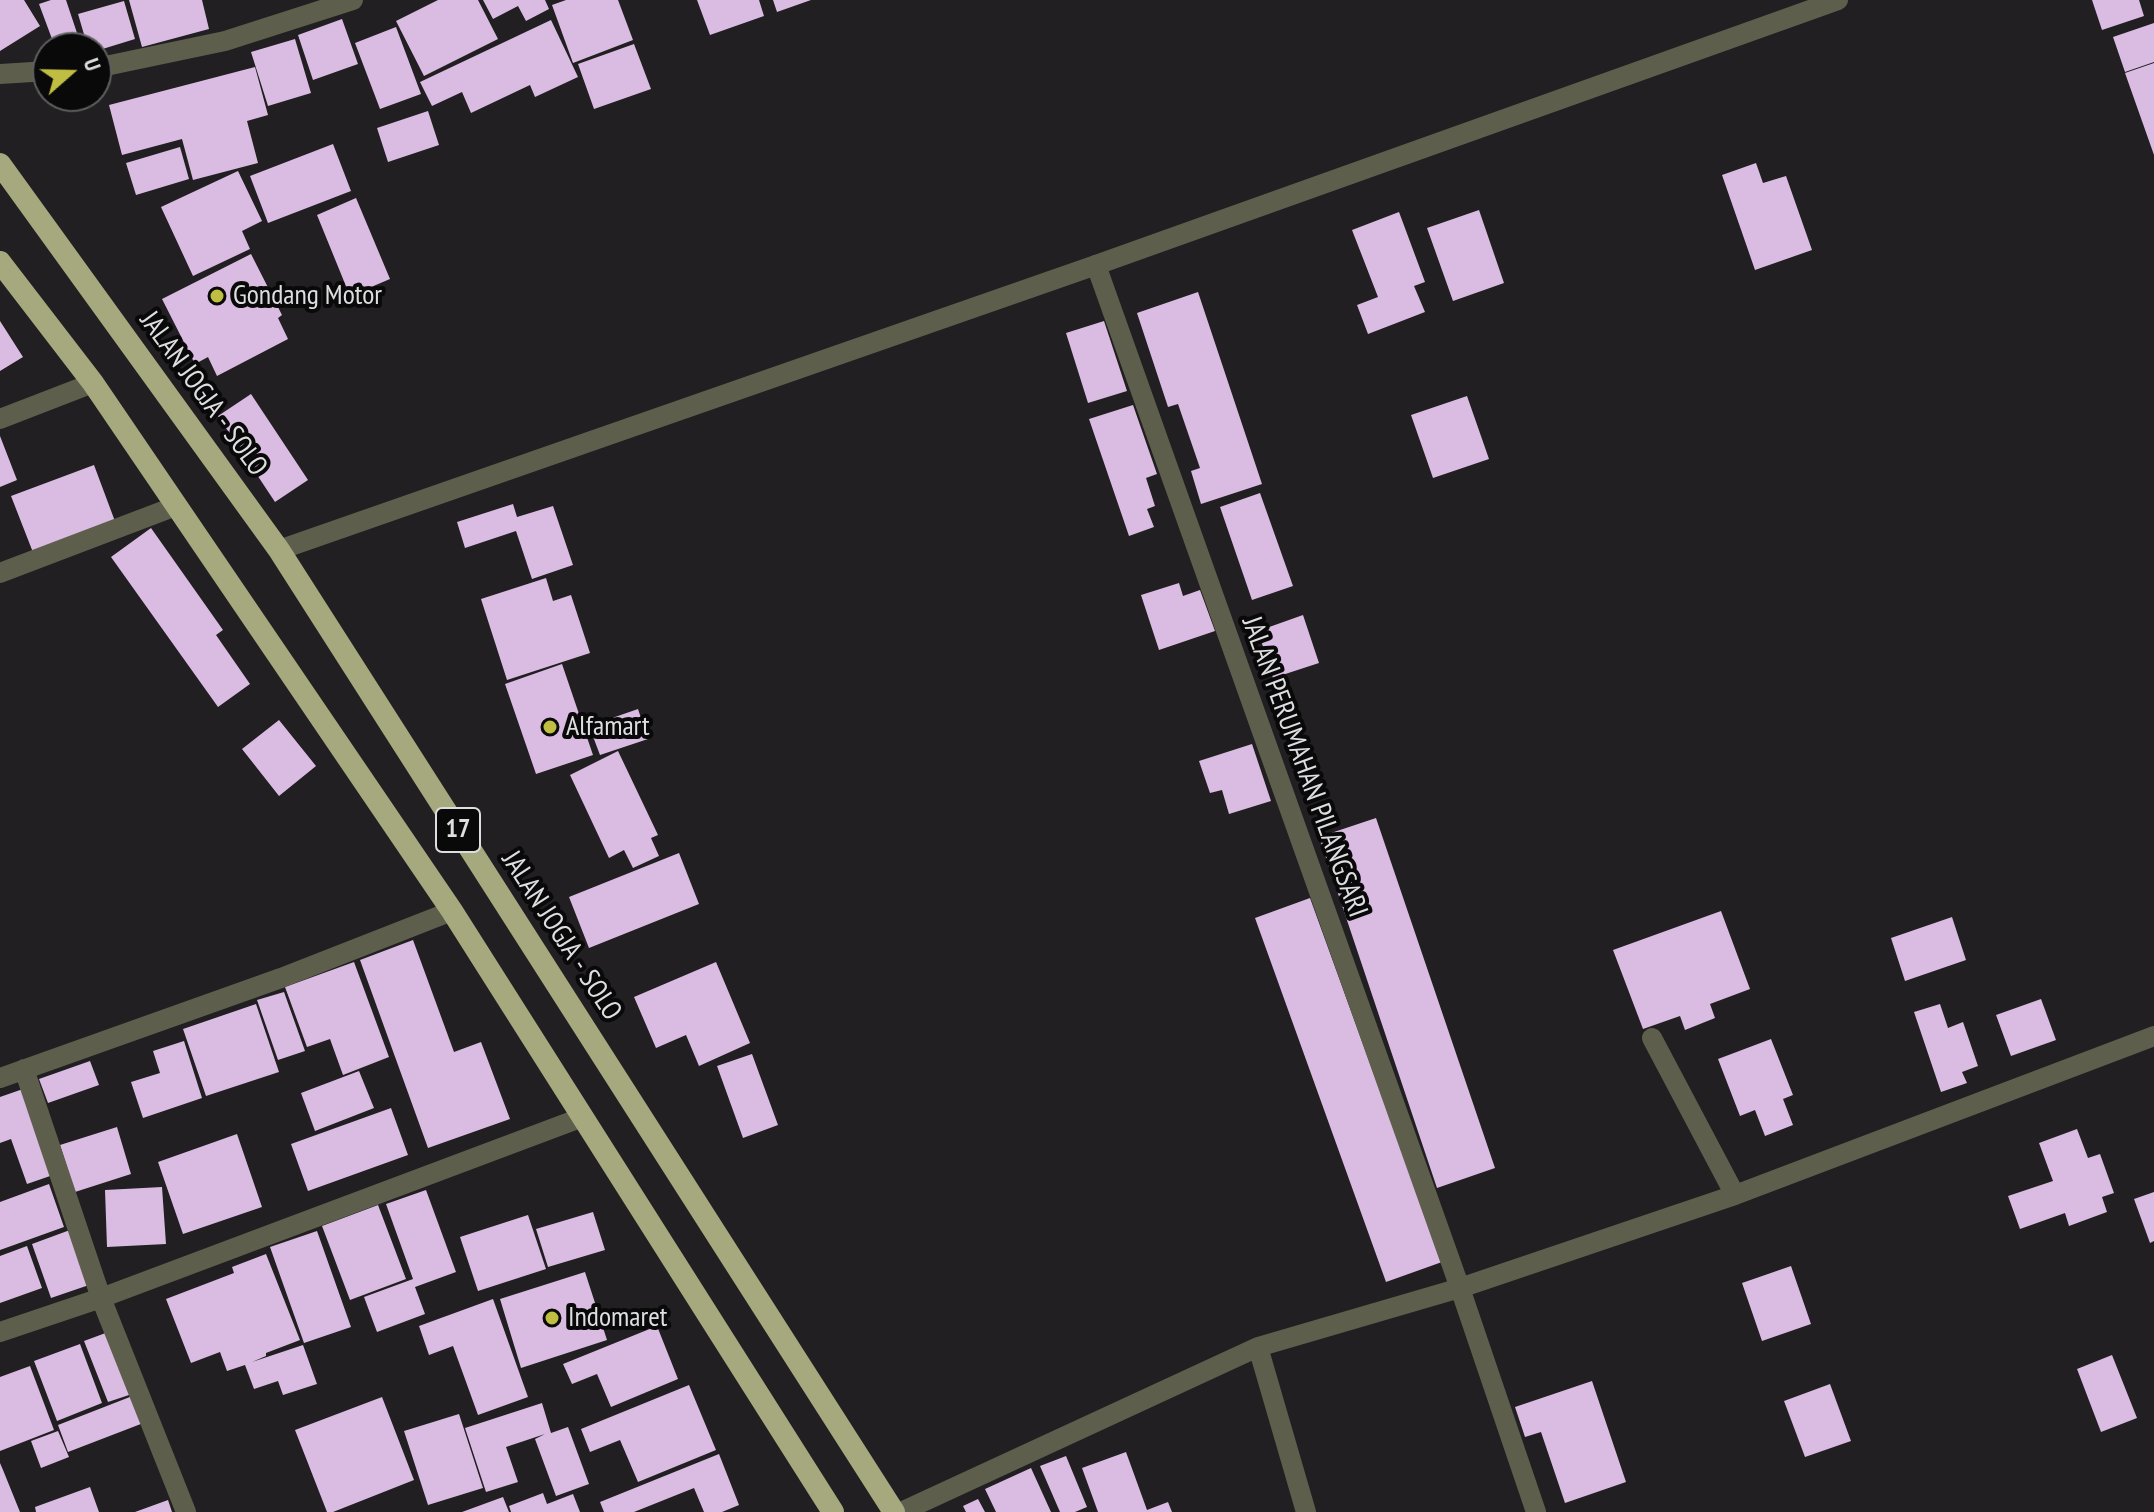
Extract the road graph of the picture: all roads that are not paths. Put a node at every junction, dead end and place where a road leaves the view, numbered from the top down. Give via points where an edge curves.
1 (353, 0) edge
2 (1838, 0) edge
3 (112, 65) edge
4 (32, 72) edge
5 (0, 74) edge
6 (0, 164) edge
7 (0, 262) edge
8 (1096, 265) junction
9 (93, 383) junction
10 (0, 419) edge
11 (176, 506) junction
12 (279, 550) junction
13 (0, 573) edge
14 (452, 911) junction
15 (2154, 1036) edge
16 (1652, 1038) dead end
17 (24, 1069) junction
18 (0, 1078) edge
19 (583, 1117) junction
20 (1735, 1195) junction
21 (1460, 1288) junction
22 (101, 1298) junction
23 (0, 1332) edge
24 (1258, 1347) junction
25 (831, 1511) edge
26 (186, 1512) edge
27 (894, 1512) edge
28 (901, 1512) edge
29 (1306, 1512) edge
30 (1536, 1512) edge

1 - 3 street via 225,41
2 - 8 street
4 - 5 street
6 - 12 highway, JALAN JOGJA - SOLO / 17
7 - 9 highway, 17
8 - 12 street
8 - 21 street, JALAN PERUMAHAN PILANGSARI
9 - 10 street
9 - 11 highway, 17
11 - 13 street
11 - 14 highway, 17
12 - 27 highway, JALAN JOGJA - SOLO / 17
14 - 17 street
14 - 19 highway, 17
15 - 20 street
16 - 20 street
17 - 18 street
17 - 22 street
19 - 22 street
19 - 25 highway, 17
20 - 21 street
21 - 24 street
21 - 30 street, JALAN PERUMAHAN PILANGSARI
22 - 23 street
22 - 26 street
24 - 28 street
24 - 29 street

